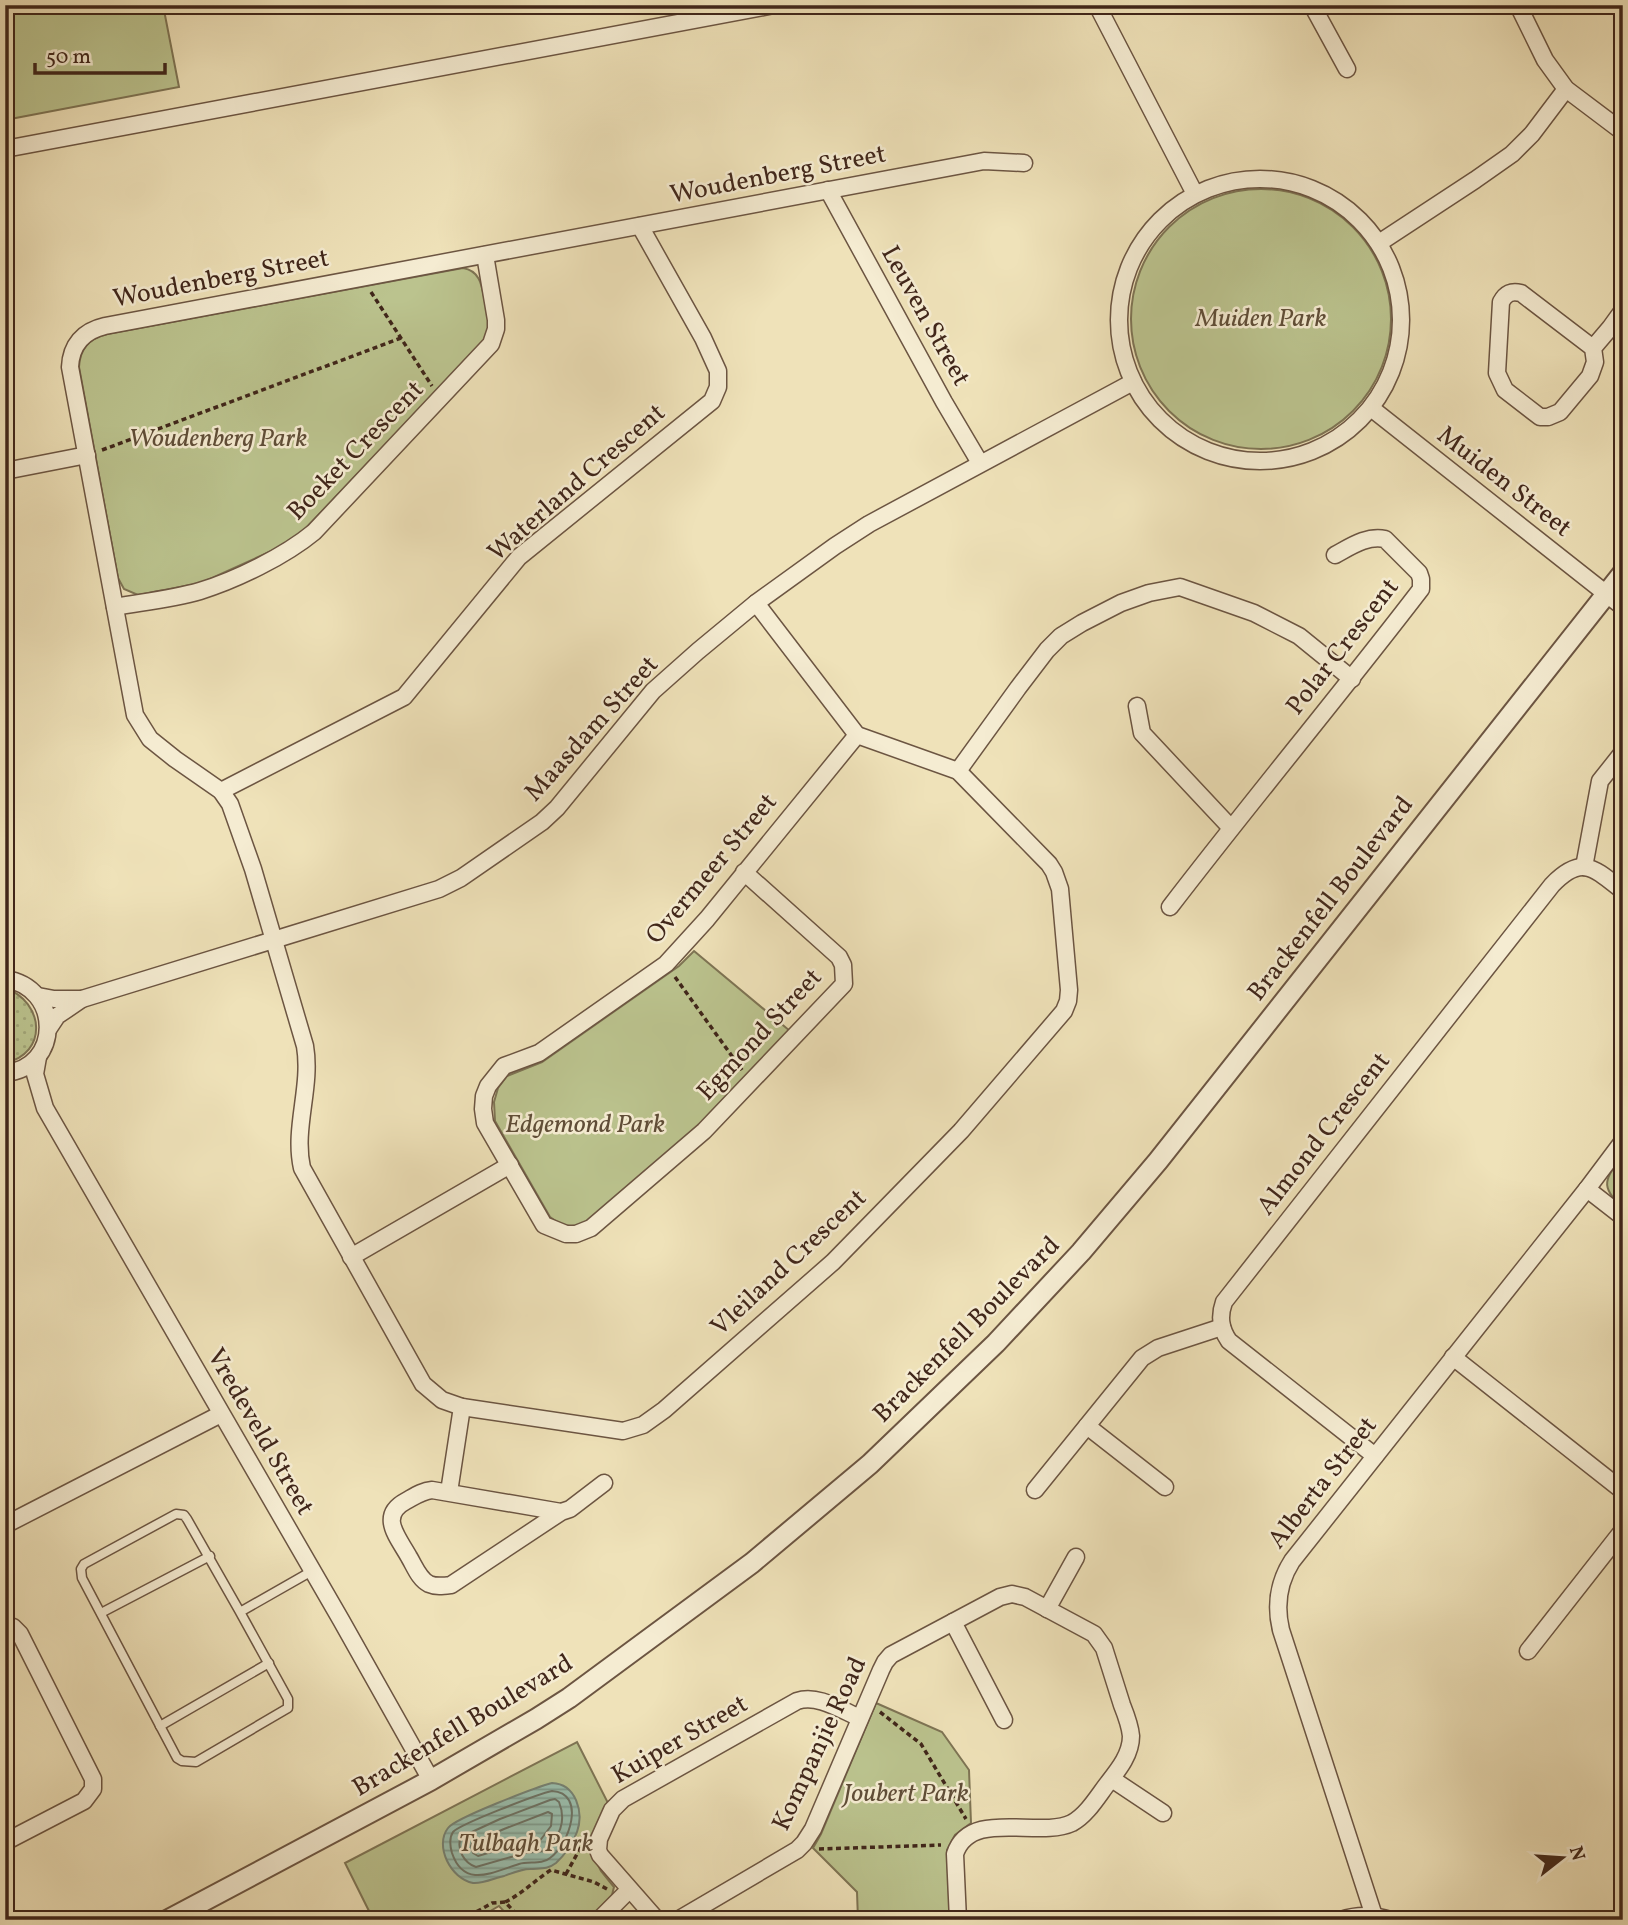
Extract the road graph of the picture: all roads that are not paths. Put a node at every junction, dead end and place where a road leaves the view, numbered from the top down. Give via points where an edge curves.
1 (774, 5) edge
2 (1097, 5) edge
3 (1312, 5) edge
4 (1518, 5) edge
5 (1347, 69) dead end
6 (1566, 89) junction
7 (1623, 132) edge
8 (5, 149) edge
9 (1024, 163) dead end
10 (828, 190) junction
11 (1195, 194) junction
12 (640, 226) junction
13 (1379, 243) junction
14 (485, 255) junction
15 (1623, 310) edge
16 (1593, 348) junction
17 (1133, 382) junction
18 (1371, 408) junction
19 (86, 455) junction
20 (980, 463) junction
21 (5, 471) edge
22 (1335, 555) dead end
23 (1623, 573) edge
24 (1606, 594) junction
25 (756, 603) junction
26 (115, 607) junction
27 (1623, 607) edge
28 (1352, 679) junction
29 (1137, 706) dead end
30 (857, 735) junction
31 (1623, 752) edge
32 (958, 771) junction
33 (221, 791) junction
34 (1231, 828) junction
35 (1584, 867) junction
36 (744, 872) junction
37 (1623, 891) edge
38 (1170, 907) dead end
39 (273, 940) junction
40 (6, 977) edge
41 (38, 996) junction
42 (82, 999) junction
43 (49, 1028) junction
44 (38, 1057) junction
45 (9, 1072) edge
46 (46, 1108) junction
47 (1623, 1141) edge
48 (510, 1165) junction
49 (1587, 1189) junction
50 (1623, 1217) edge
51 (351, 1257) junction
52 (1222, 1327) junction
53 (1453, 1357) junction
54 (462, 1407) junction
55 (221, 1414) junction
56 (1087, 1426) junction
57 (1375, 1456) junction
58 (604, 1483) dead end
59 (1165, 1487) dead end
60 (1035, 1490) dead end
61 (1623, 1491) edge
62 (449, 1492) junction
63 (561, 1512) junction
64 (5, 1525) edge
65 (1623, 1530) edge
66 (210, 1556) junction
67 (1076, 1557) dead end
68 (312, 1571) junction
69 (1047, 1609) junction
70 (240, 1612) junction
71 (101, 1613) junction
72 (953, 1622) junction
73 (5, 1625) edge
74 (1528, 1651) dead end
75 (269, 1662) junction
76 (860, 1718) junction
77 (1004, 1720) dead end
78 (160, 1726) junction
79 (1112, 1779) junction
80 (431, 1780) junction
81 (1163, 1813) dead end
82 (5, 1842) edge
83 (624, 1894) junction
84 (1374, 1916) junction
85 (168, 1920) edge
86 (599, 1920) edge
87 (657, 1920) edge
88 (678, 1920) edge
89 (958, 1920) edge
90 (1340, 1920) edge
91 (1391, 1920) edge

1 - 8 street
2 - 11 street
3 - 5 street
4 - 6 street via 1545,60
6 - 7 street
6 - 13 street via 1512,154
9 - 10 street, Woudenberg Street via 984,161
10 - 12 street, Woudenberg Street
10 - 20 street, Leuven Street
11 - 13 street via 1223,183 1282,179 1337,201 1361,220
11 - 17 street via 1165,214 1142,242 1126,275 1119,311 1122,347
12 - 14 street, Woudenberg Street
12 - 33 street, Waterland Crescent via 718,371 712,401 519,557 404,696
13 - 18 street via 1395,275 1400,345 1389,379
14 - 19 street, Woudenberg Street via 88,332 76,344 70,367
14 - 26 street, Boeket Crescent via 496,320 488,350 314,532 287,552 199,591
15 - 16 street
16 - 16 street via 1521,293 1513,292 1501,302 1497,373 1505,390 1540,416 1560,412 1590,376
17 - 18 street via 1164,424 1185,440 1208,452 1258,462 1309,453 1353,427
17 - 20 street, Maasdam Street
18 - 24 street, Muiden Street
19 - 21 street
19 - 26 street, Woudenberg Street
20 - 25 street, Maasdam Street via 869,524
22 - 28 street, Polar Crescent via 1364,540 1385,539 1422,579 1421,589
23 - 24 street, Brackenfell Boulevard
24 - 27 street, Muiden Street
24 - 80 street, Brackenfell Boulevard via 1158,1161 996,1343 870,1464 752,1563 569,1698
25 - 30 street
25 - 39 street, Maasdam Street via 653,691 557,808 533,829 439,890
26 - 33 street, Woudenberg Street via 135,715 142,728 175,759
28 - 32 street via 1299,636 1254,613 1180,587 1149,593 1061,636
28 - 34 street, Polar Crescent
29 - 34 street via 1142,733
30 - 32 street, Vleiland Crescent
30 - 36 street, Overmeer Street
31 - 35 street via 1600,781
32 - 54 street, Vleiland Crescent via 1054,872 1060,889 1069,989 1065,1011 961,1130 833,1262 643,1425 623,1431
33 - 39 street, Woudenberg Street via 237,822
34 - 38 street, Polar Crescent
35 - 37 street via 1599,872
35 - 52 street, Almond Crescent via 1564,873 1535,906 1229,1295 1221,1310
36 - 48 street, Overmeer Street via 666,964 539,1053 504,1066 495,1077 484,1096 485,1123
36 - 48 street, Egmond Street via 839,957 844,984 704,1131 591,1228 566,1234 544,1225
39 - 42 street, Maasdam Street
39 - 51 street, Vleiland Crescent via 308,1060 299,1149 302,1168
40 - 41 street
41 - 42 street, Maasdam Street
41 - 43 street via 47,1011
42 - 43 street, Maasdam Street via 57,1016
43 - 44 street
44 - 45 street
44 - 46 street, Vredeveld Street via 35,1074
45 - 46 street, Vredeveld Street
46 - 55 street, Vredeveld Street
47 - 49 street, Alberta Street
48 - 51 street
49 - 50 street
49 - 53 street, Alberta Street
51 - 54 street, Vleiland Crescent via 423,1384 442,1400
52 - 56 street via 1149,1352
52 - 57 street via 1229,1341
53 - 57 street, Alberta Street
53 - 61 street
54 - 62 street
55 - 64 street
55 - 68 street, Vredeveld Street
56 - 59 street
56 - 60 street
57 - 84 street, Alberta Street via 1292,1561 1281,1582 1277,1605 1281,1630
58 - 63 street
62 - 63 street
62 - 63 street via 422,1492 400,1504 391,1522 421,1577 436,1586 451,1585
65 - 74 street
66 - 70 lane
66 - 71 lane
66 - 71 lane via 187,1519 176,1514 84,1564 82,1578
67 - 69 street
68 - 70 lane
68 - 80 street, Vredeveld Street
69 - 72 street, Kompanjie Road via 1025,1597 1006,1595
69 - 79 street, Kompanjie Road via 1094,1634 1104,1648 1131,1738 1125,1760
70 - 75 lane
71 - 78 lane
72 - 76 street, Kompanjie Road via 891,1655
72 - 77 street
73 - 82 street via 20,1634 93,1779 93,1789 84,1801
75 - 78 lane
75 - 78 lane via 288,1699 286,1710 196,1762 177,1758
76 - 83 street, Kuiper Street via 816,1699 797,1701 623,1799 612,1810 598,1850
76 - 88 street, Kompanjie Road via 804,1843
79 - 81 street
79 - 89 street, Kompanjie Road via 1071,1823 985,1829 961,1842 955,1854
80 - 85 street, Brackenfell Boulevard
83 - 86 street
83 - 87 street, Kuiper Street
84 - 90 street
84 - 91 street

